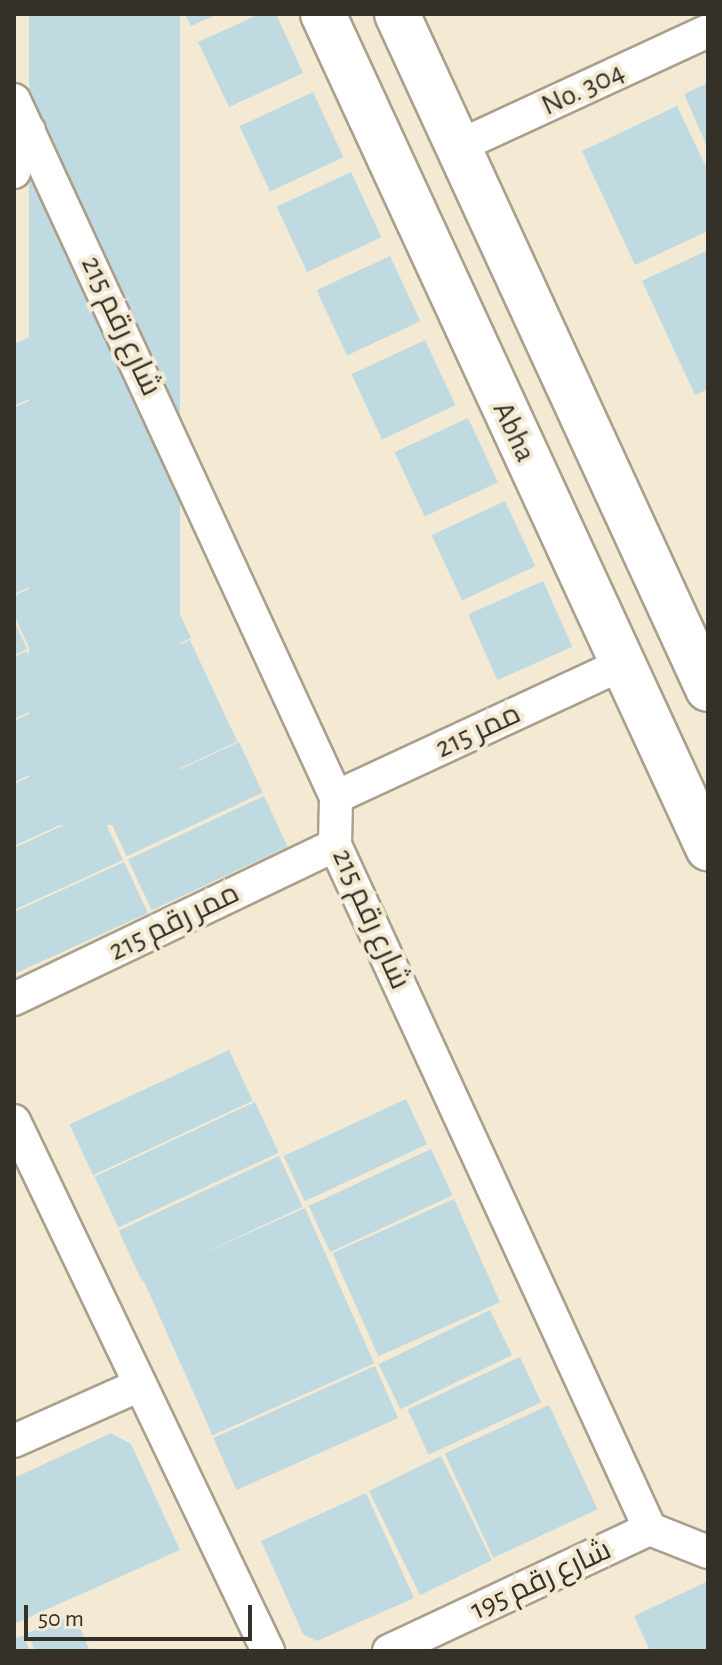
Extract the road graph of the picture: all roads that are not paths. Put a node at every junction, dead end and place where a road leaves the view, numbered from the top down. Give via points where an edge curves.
1 (323, 14) edge
2 (397, 14) edge
3 (708, 31) edge
4 (14, 100) edge
5 (29, 131) junction
6 (459, 146) junction
7 (14, 172) edge
8 (621, 665) junction
9 (708, 689) edge
10 (336, 797) junction
11 (335, 845) junction
12 (708, 848) edge
13 (14, 999) edge
14 (14, 1121) edge
15 (140, 1385) junction
16 (14, 1441) edge
17 (650, 1529) junction
18 (708, 1552) edge
19 (268, 1651) edge
20 (389, 1651) edge

1 - 8 street, Abha
2 - 6 street
3 - 6 street, No. 304
4 - 5 street, شارع رقم 215
5 - 7 street
5 - 10 street, شارع رقم 215
6 - 9 street
8 - 10 street, ممر 215
8 - 12 street, Abha
10 - 11 street, شارع رقم 215
11 - 13 street, ممر رقم 215
11 - 17 street, شارع رقم 215
14 - 15 street
15 - 16 street
15 - 19 street
17 - 18 street
17 - 20 street, شارع رقم 195

